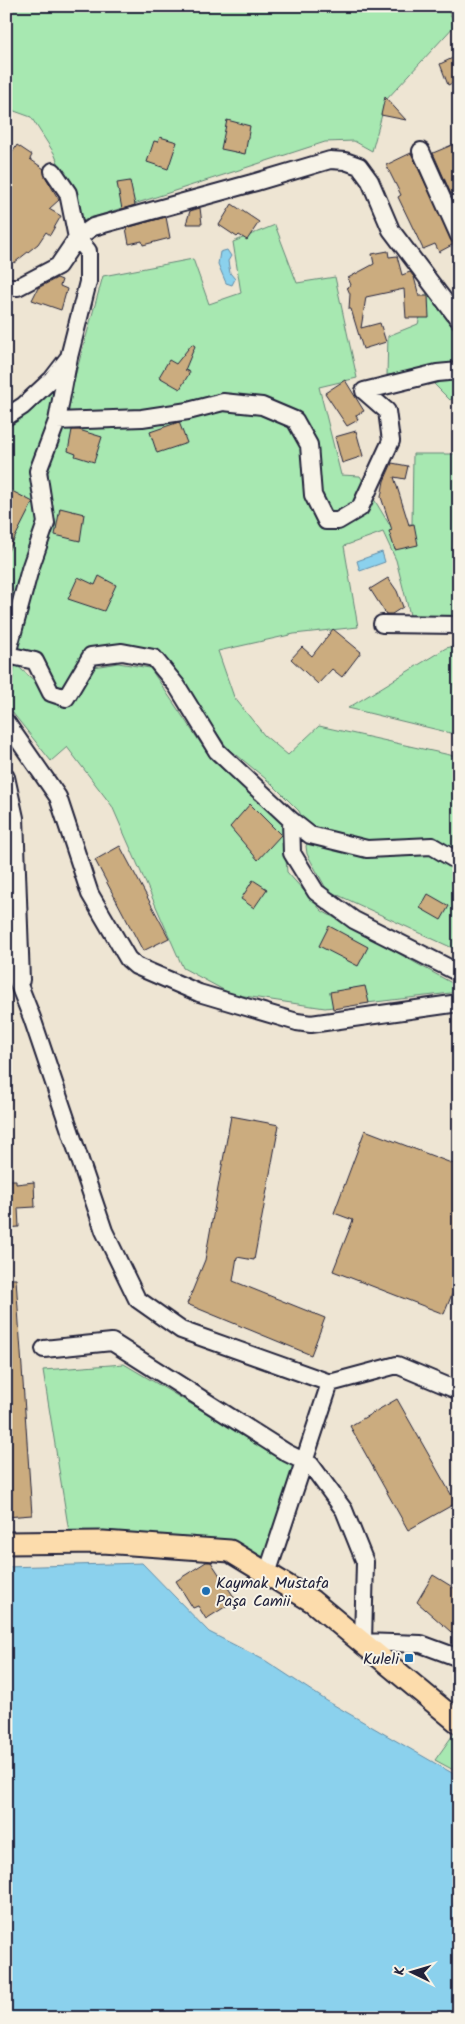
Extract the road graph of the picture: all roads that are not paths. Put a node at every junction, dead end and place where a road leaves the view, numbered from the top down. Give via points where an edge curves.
1 (421, 152) dead end
2 (53, 171) dead end
3 (459, 236) edge
4 (77, 238) junction
5 (6, 288) edge
6 (459, 320) edge
7 (69, 357) junction
8 (459, 371) edge
9 (6, 417) edge
10 (57, 422) junction
11 (382, 624) dead end
12 (459, 625) edge
13 (7, 656) edge
14 (6, 722) edge
15 (6, 777) edge
16 (291, 820) junction
17 (459, 862) edge
18 (6, 952) edge
19 (459, 973) edge
20 (21, 990) junction
21 (459, 1003) edge
22 (44, 1349) dead end
23 (330, 1383) junction
24 (459, 1391) edge
25 (304, 1461) junction
26 (6, 1543) edge
27 (267, 1574) junction
28 (363, 1642) junction
29 (459, 1658) edge
30 (459, 1723) edge

1 - 3 street
2 - 4 street via 68,193
4 - 5 street via 58,266 18,287
4 - 6 street via 93,227 190,199 330,160 346,161 359,166 370,181 390,230
4 - 7 street via 88,251 88,282
7 - 9 street via 23,406
7 - 10 street
8 - 10 street via 437,373 364,391 387,411 391,440 360,508 338,521 326,521 313,495 309,445 295,420 262,406 223,402 188,412 142,418
10 - 13 street via 38,471 46,524
11 - 12 street
13 - 16 street via 35,661 51,692 66,698 91,656 122,652 154,658 177,686 217,750
14 - 21 street via 58,798 90,894 128,959 136,966 199,993 297,1022 320,1023
15 - 20 street via 15,818
16 - 17 street via 310,835 367,849 432,846
16 - 19 street via 292,852 316,892 354,920
18 - 20 street
20 - 23 street via 104,1232 137,1299 181,1330
22 - 25 street via 112,1342
23 - 24 street via 397,1365
23 - 25 street
25 - 27 street
25 - 28 street via 311,1465 344,1510 366,1562
26 - 27 main road via 103,1542 230,1552
27 - 28 main road via 312,1601
28 - 29 street via 421,1644
28 - 30 main road

